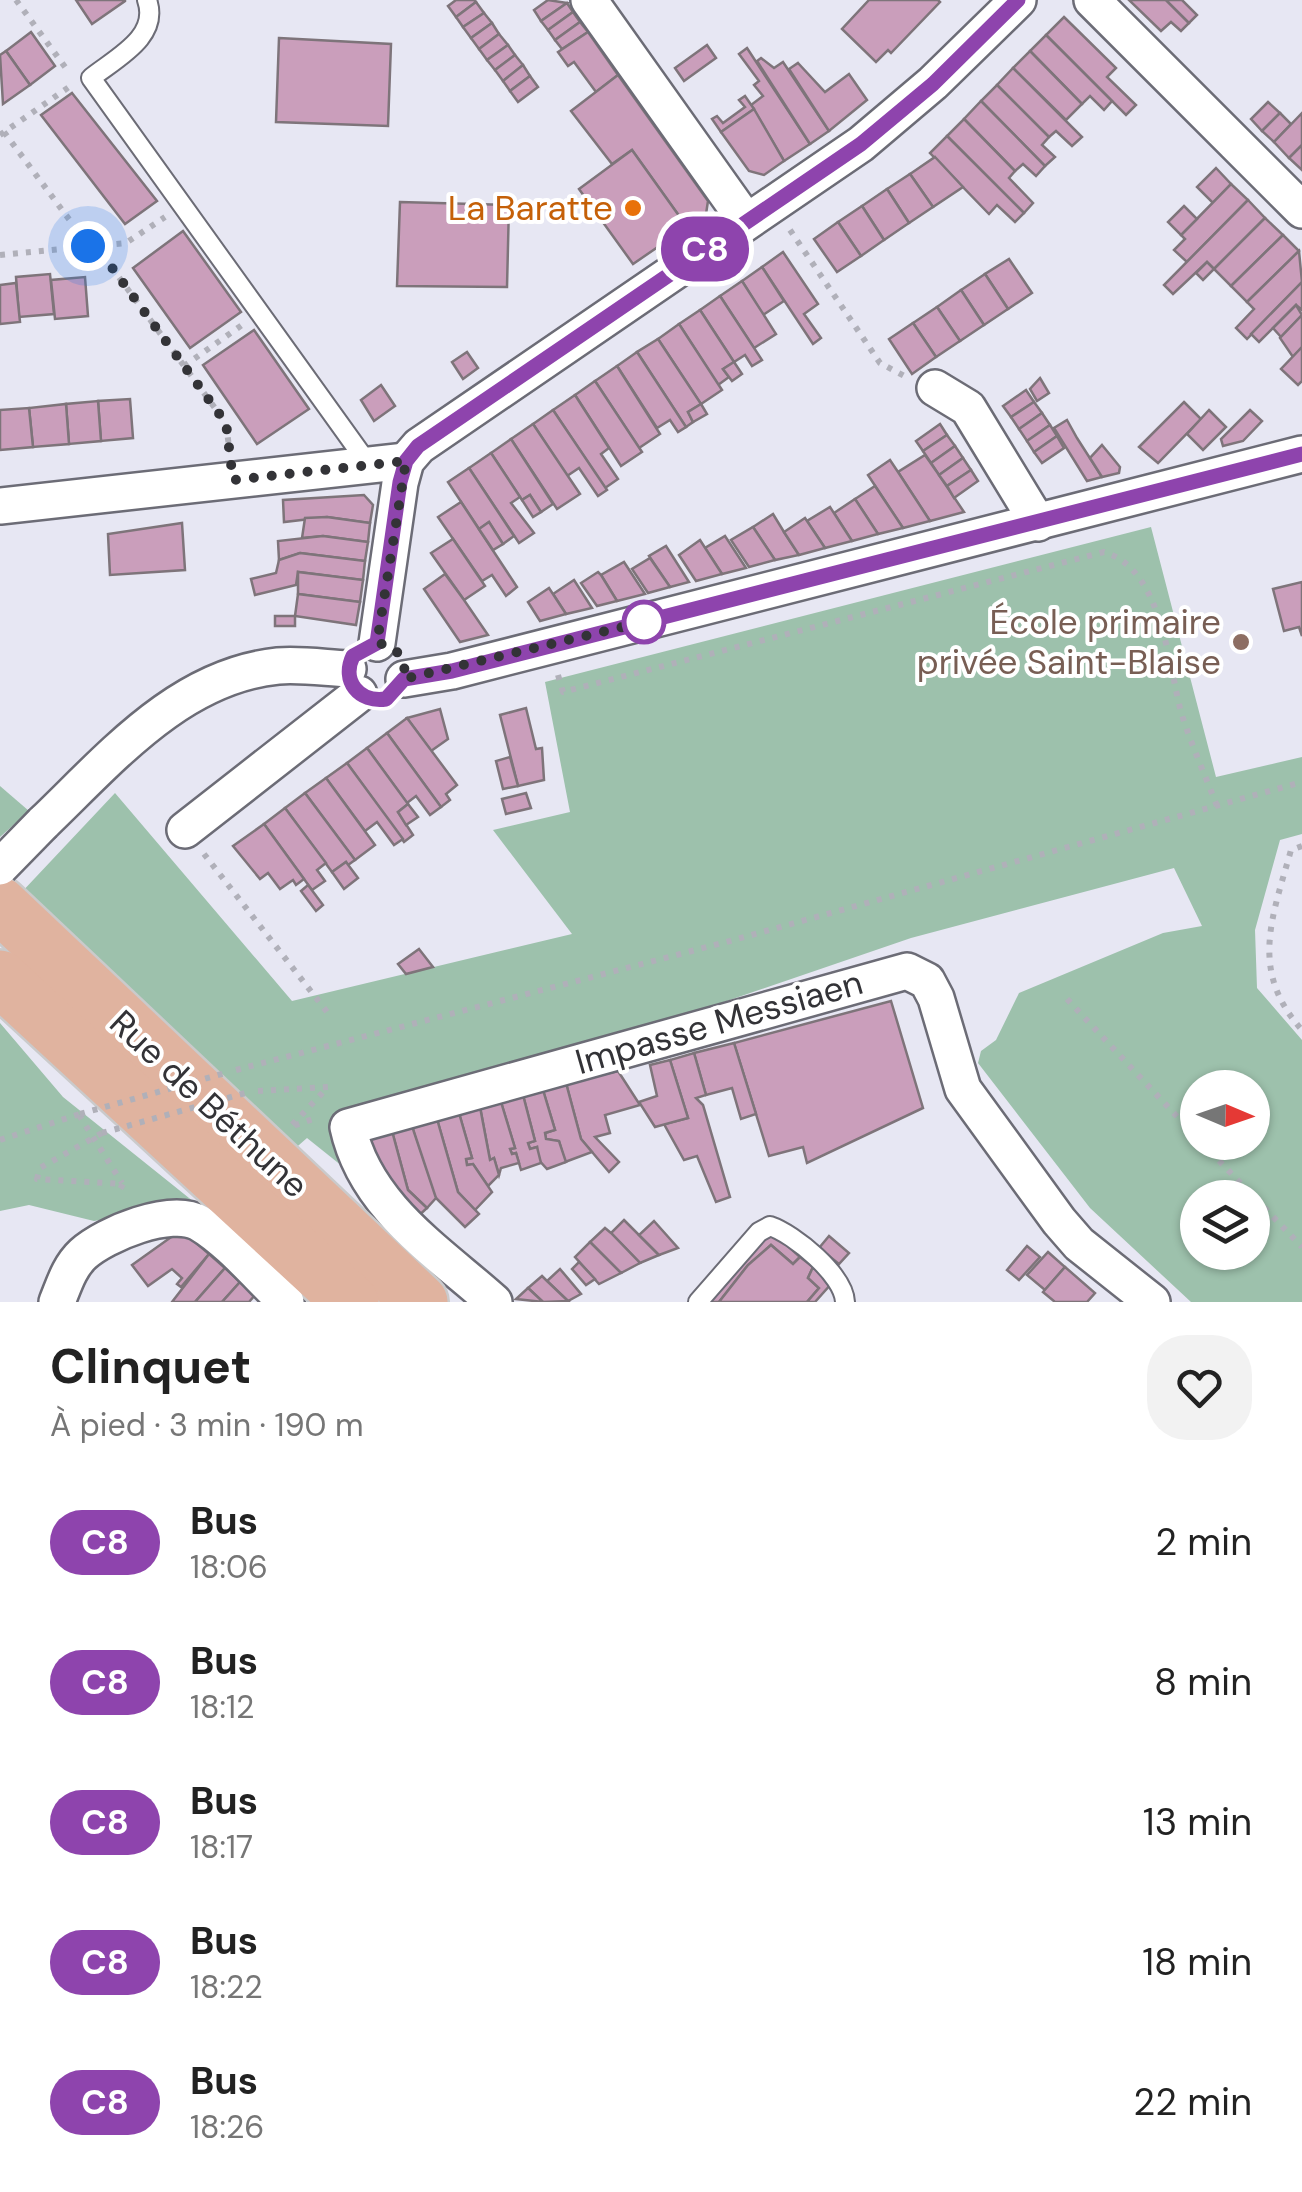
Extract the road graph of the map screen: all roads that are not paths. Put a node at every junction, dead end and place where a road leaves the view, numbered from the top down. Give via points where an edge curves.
1 (148, 0) edge
2 (588, 0) edge
3 (1018, 0) edge
4 (1092, 0) edge
5 (1302, 210) edge
6 (759, 213) junction
7 (936, 388) road end
8 (1302, 454) edge
9 (406, 461) junction
10 (369, 466) junction
11 (0, 506) edge
12 (1038, 523) junction
13 (377, 643) junction
14 (404, 679) junction
15 (354, 682) junction
16 (185, 830) road end
17 (0, 868) edge
18 (0, 905) edge
19 (0, 978) edge
20 (838, 1297) edge
21 (57, 1302) edge
22 (286, 1302) edge
23 (351, 1302) edge
24 (420, 1302) edge
25 (494, 1302) edge
26 (698, 1302) edge
27 (1152, 1302) edge

1 - 10 lane via 152,16 146,31 91,78
2 - 6 street
3 - 6 street via 899,114
4 - 5 street
6 - 9 street via 426,440
7 - 12 street via 968,408
8 - 12 street
9 - 10 street
9 - 13 street
10 - 11 street
12 - 14 street
13 - 14 street via 401,656
13 - 15 street via 356,652
14 - 15 street via 386,699
15 - 16 street
15 - 17 street, bridge via 280,666 231,677 186,698 145,727
18 - 24 main road, Rue de Béthune
19 - 23 main road, Rue de Béthune
20 - 26 lane via 782,1230 770,1226
21 - 22 street via 76,1263 94,1246 179,1218 202,1226
25 - 27 street, Impasse Messiaen via 380,1200 354,1154 348,1127 907,971 927,982 936,998 963,1089 1059,1221

